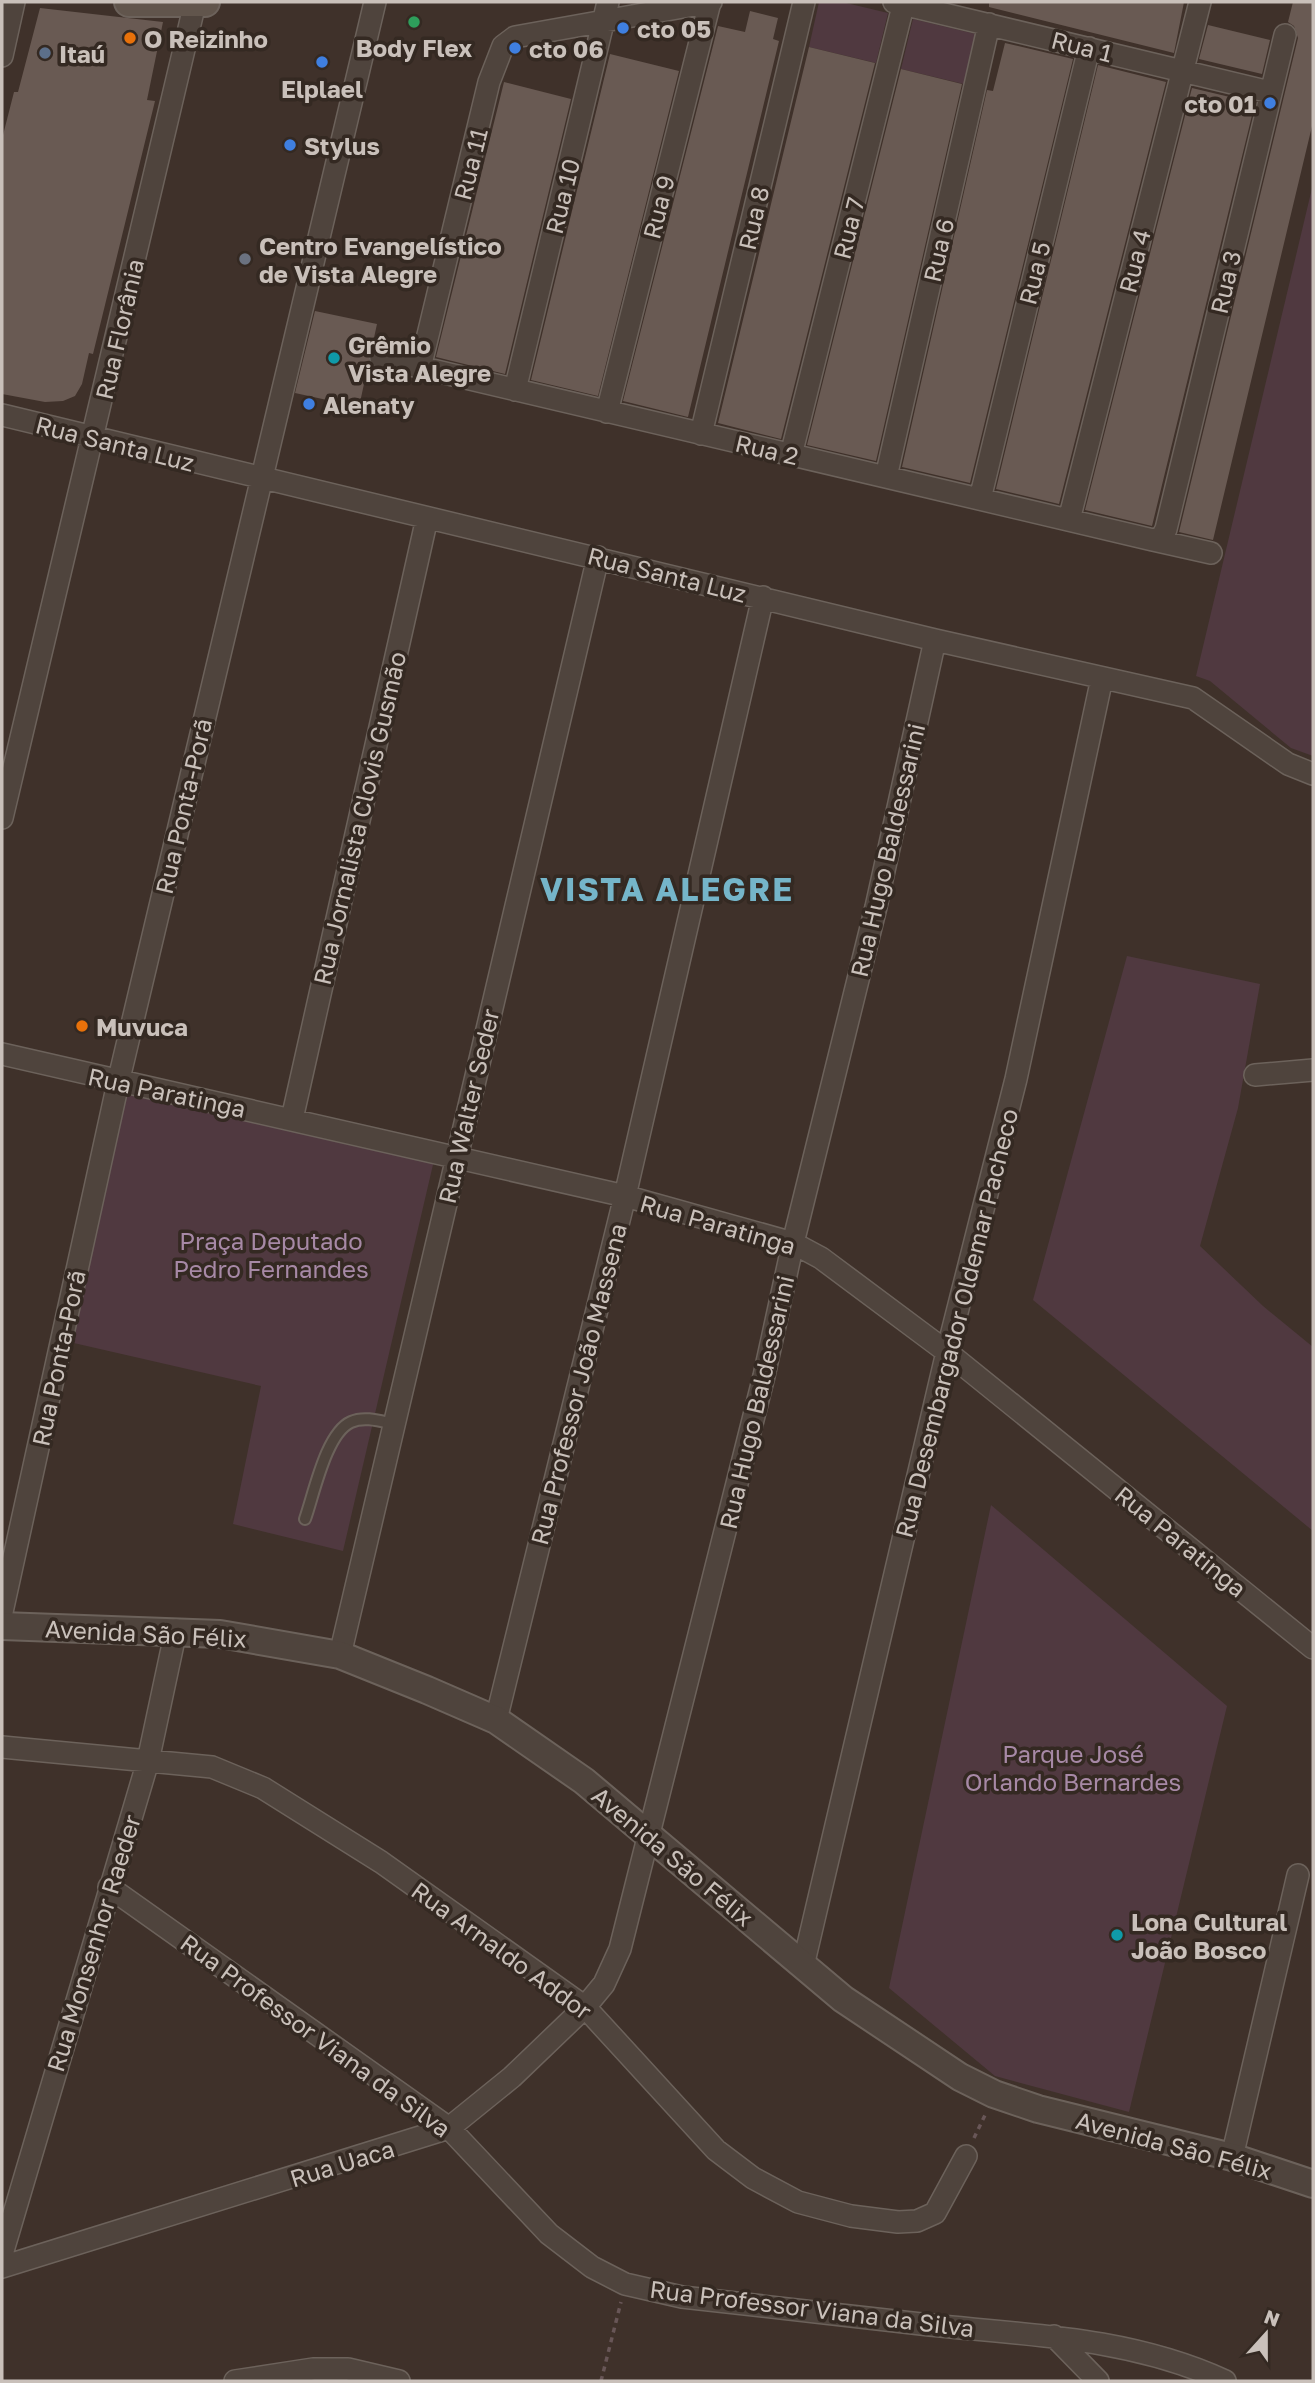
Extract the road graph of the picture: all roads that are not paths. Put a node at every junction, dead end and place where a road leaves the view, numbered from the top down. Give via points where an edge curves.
1 (14, 2) edge
2 (129, 2) edge
3 (375, 2) edge
4 (710, 2) edge
5 (804, 2) edge
6 (900, 2) edge
7 (1200, 2) edge
8 (200, 3) edge
9 (606, 12) edge
10 (989, 24) junction
11 (1285, 35) dead end
12 (1089, 48) junction
13 (2, 56) edge
14 (1182, 72) junction
15 (1270, 92) junction
16 (381, 358) dead end
17 (420, 368) junction
18 (515, 390) junction
19 (607, 412) junction
20 (2, 415) edge
21 (701, 433) junction
22 (94, 438) junction
23 (791, 455) junction
24 (886, 477) junction
25 (261, 478) junction
26 (980, 499) junction
27 (427, 517) junction
28 (1069, 520) junction
29 (1160, 534) junction
30 (1210, 553) dead end
31 (598, 557) junction
32 (763, 597) junction
33 (935, 640) junction
34 (1102, 678) junction
35 (1313, 774) edge
36 (2, 818) edge
37 (2, 1054) edge
38 (1313, 1070) edge
39 (1255, 1075) dead end
40 (118, 1083) junction
41 (292, 1119) junction
42 (456, 1156) junction
43 (625, 1196) junction
44 (793, 1243) junction
45 (947, 1352) junction
46 (394, 1424) junction
47 (305, 1519) dead end
48 (2, 1612) edge
49 (2, 1626) edge
50 (176, 1630) junction
51 (1313, 1648) edge
52 (340, 1655) junction
53 (496, 1720) junction
54 (2, 1746) edge
55 (148, 1761) junction
56 (649, 1835) junction
57 (1298, 1875) dead end
58 (109, 1887) junction
59 (803, 1966) junction
60 (585, 2007) junction
61 (449, 2128) junction
62 (966, 2156) road end
63 (1232, 2157) junction
64 (1313, 2184) edge
65 (2, 2254) edge
66 (2, 2267) edge
67 (1054, 2336) junction
68 (235, 2381) edge
69 (399, 2381) edge
70 (1098, 2381) edge
71 (1225, 2381) edge

1 - 13 street
2 - 8 main road
3 - 25 street, Rua Ponta-Porã
4 - 9 street
4 - 19 street, Rua 9
5 - 21 street, Rua 8
6 - 10 street, Rua 1
6 - 23 street, Rua 7
7 - 14 street, Rua 4
8 - 22 street, Rua Florânia
9 - 17 street, Rua 11 via 515,37 503,46 489,82
9 - 18 street, Rua 10
10 - 12 street, Rua 1
10 - 24 street, Rua 6
11 - 15 street, Rua 3
12 - 14 street, Rua 1
12 - 26 street, Rua 5
14 - 15 street, Rua 1
14 - 28 street, Rua 4
15 - 29 street, Rua 3
16 - 17 street, Rua 2
17 - 18 street, Rua 2
18 - 19 street, Rua 2
19 - 21 street, Rua 2
20 - 22 street, Rua Santa Luz
21 - 23 street, Rua 2
22 - 25 street, Rua Santa Luz
22 - 36 street, Rua Florânia
23 - 24 street, Rua 2
24 - 26 street, Rua 2
25 - 27 street, Rua Santa Luz
25 - 40 street, Rua Ponta-Porã
26 - 28 street, Rua 2
27 - 31 street, Rua Santa Luz
27 - 41 street, Rua Jornalista Clovis Gusmão
28 - 29 street, Rua 2
29 - 30 street, Rua 2
31 - 32 street, Rua Santa Luz
31 - 42 street, Rua Walter Seder
32 - 33 street, Rua Santa Luz
32 - 43 street, Rua Professor João Massena
33 - 34 street, Rua Santa Luz
33 - 44 street, Rua Hugo Baldessarini via 876,907
34 - 35 street, Rua Santa Luz via 1193,698 1288,764
34 - 45 street, Rua Desembargador Oldemar Pacheco via 1016,1079
37 - 40 street, Rua Paratinga
38 - 39 street
40 - 41 street, Rua Paratinga
40 - 48 street, Rua Ponta-Porã
41 - 42 street, Rua Paratinga
42 - 43 street, Rua Paratinga
42 - 46 street, Rua Walter Seder
43 - 44 street, Rua Paratinga
43 - 53 street, Rua Professor João Massena
44 - 45 street, Rua Paratinga via 821,1258
44 - 56 street, Rua Hugo Baldessarini via 733,1506
45 - 51 street, Rua Paratinga
45 - 59 street, Rua Desembargador Oldemar Pacheco
46 - 47 lane via 352,1420 340,1429 331,1442
46 - 52 street, Rua Walter Seder
49 - 50 street, Avenida São Félix
50 - 52 street, Avenida São Félix
50 - 55 street, Rua Monsenhor Raeder
52 - 53 street, Avenida São Félix
53 - 56 street, Avenida São Félix via 584,1781
54 - 55 street, Rua Arnaldo Addor
55 - 58 street, Rua Monsenhor Raeder
55 - 60 street, Rua Arnaldo Addor via 212,1767 263,1788 381,1862
56 - 59 street, Avenida São Félix
56 - 60 street, Rua Uaca via 620,1949 604,1984
57 - 63 street
58 - 61 street, Rua Professor Viana da Silva
58 - 65 street, Rua Monsenhor Raeder
59 - 63 street, Avenida São Félix via 898,2036 994,2094
60 - 61 street, Rua Uaca via 512,2077
60 - 62 street, Rua Arnaldo Addor via 716,2150 752,2178 798,2202 852,2216 917,2221 934,2213
61 - 66 street, Rua Uaca
61 - 67 street, Rua Professor Viana da Silva via 549,2234 592,2267 625,2284 682,2297
63 - 64 street, Avenida São Félix
67 - 70 street
67 - 71 street, Rua Professor Viana da Silva via 1186,2363
68 - 69 street via 313,2369 348,2369

